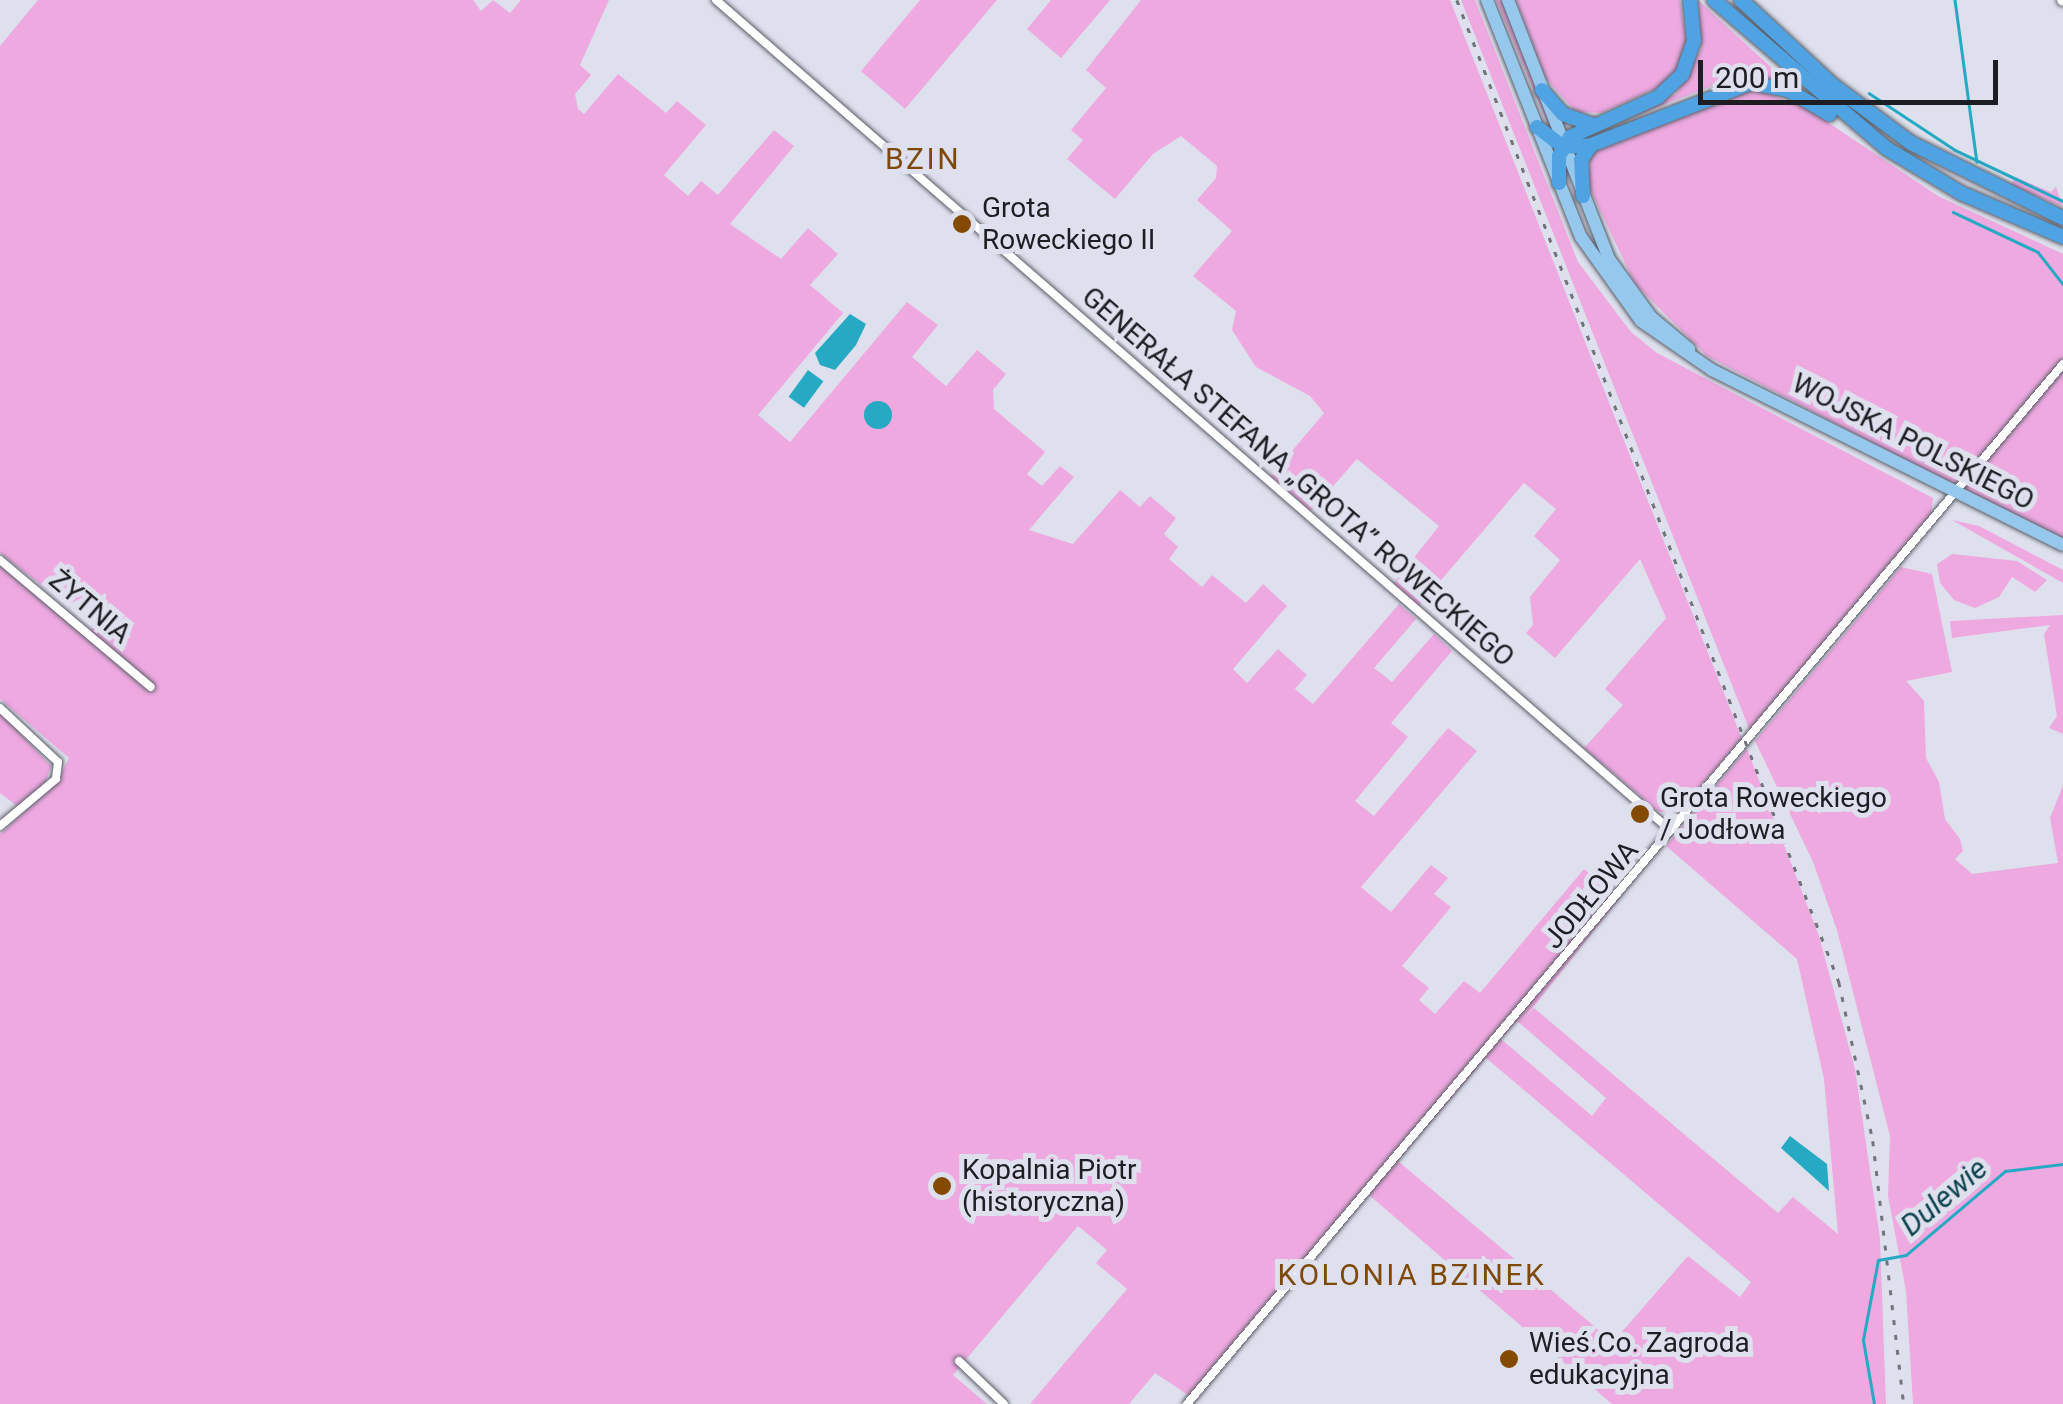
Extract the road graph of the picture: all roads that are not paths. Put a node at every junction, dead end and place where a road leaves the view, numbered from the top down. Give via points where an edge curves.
1 (716, 0) edge
2 (1487, 0) edge
3 (1508, 0) edge
4 (1690, 0) edge
5 (1714, 0) edge
6 (1741, 0) edge
7 (1542, 90) junction
8 (1593, 124) junction
9 (1537, 126) junction
10 (1867, 134) junction
11 (1591, 145) junction
12 (1564, 147) junction
13 (1559, 184) junction
14 (1583, 196) junction
15 (2063, 218) edge
16 (2063, 237) edge
17 (2063, 364) edge
18 (1741, 384) junction
19 (1957, 492) junction
20 (2063, 545) edge
21 (0, 560) edge
22 (151, 687) dead end
23 (0, 708) edge
24 (0, 826) edge
25 (1670, 830) junction
26 (959, 1361) dead end
27 (1004, 1404) edge
28 (1187, 1404) edge

1 - 25 street, GENERAŁA STEFANA „GROTA” ROWECKIEGO
2 - 9 main road, WOJSKA POLSKIEGO
3 - 7 main road, WOJSKA POLSKIEGO
4 - 8 highway via 1694,41 1677,81 1658,97
5 - 10 highway
6 - 15 highway via 1834,86 1912,143
7 - 8 highway via 1563,114
7 - 12 main road, WOJSKA POLSKIEGO
8 - 12 highway
9 - 12 highway
9 - 13 main road, WOJSKA POLSKIEGO
10 - 11 highway via 1788,90 1751,83
10 - 16 highway via 1961,193
11 - 12 highway
11 - 14 highway via 1581,160
12 - 13 highway
12 - 14 main road, WOJSKA POLSKIEGO
13 - 18 main road, WOJSKA POLSKIEGO via 1595,263 1631,311 1682,354
14 - 18 main road, WOJSKA POLSKIEGO via 1628,290 1668,332
17 - 19 street, JODŁOWA
18 - 19 main road, WOJSKA POLSKIEGO
19 - 20 main road, WOJSKA POLSKIEGO
19 - 25 street, JODŁOWA
21 - 22 street, ŻYTNIA
23 - 24 street via 49,747 56,772
25 - 28 street, JODŁOWA
26 - 27 street

